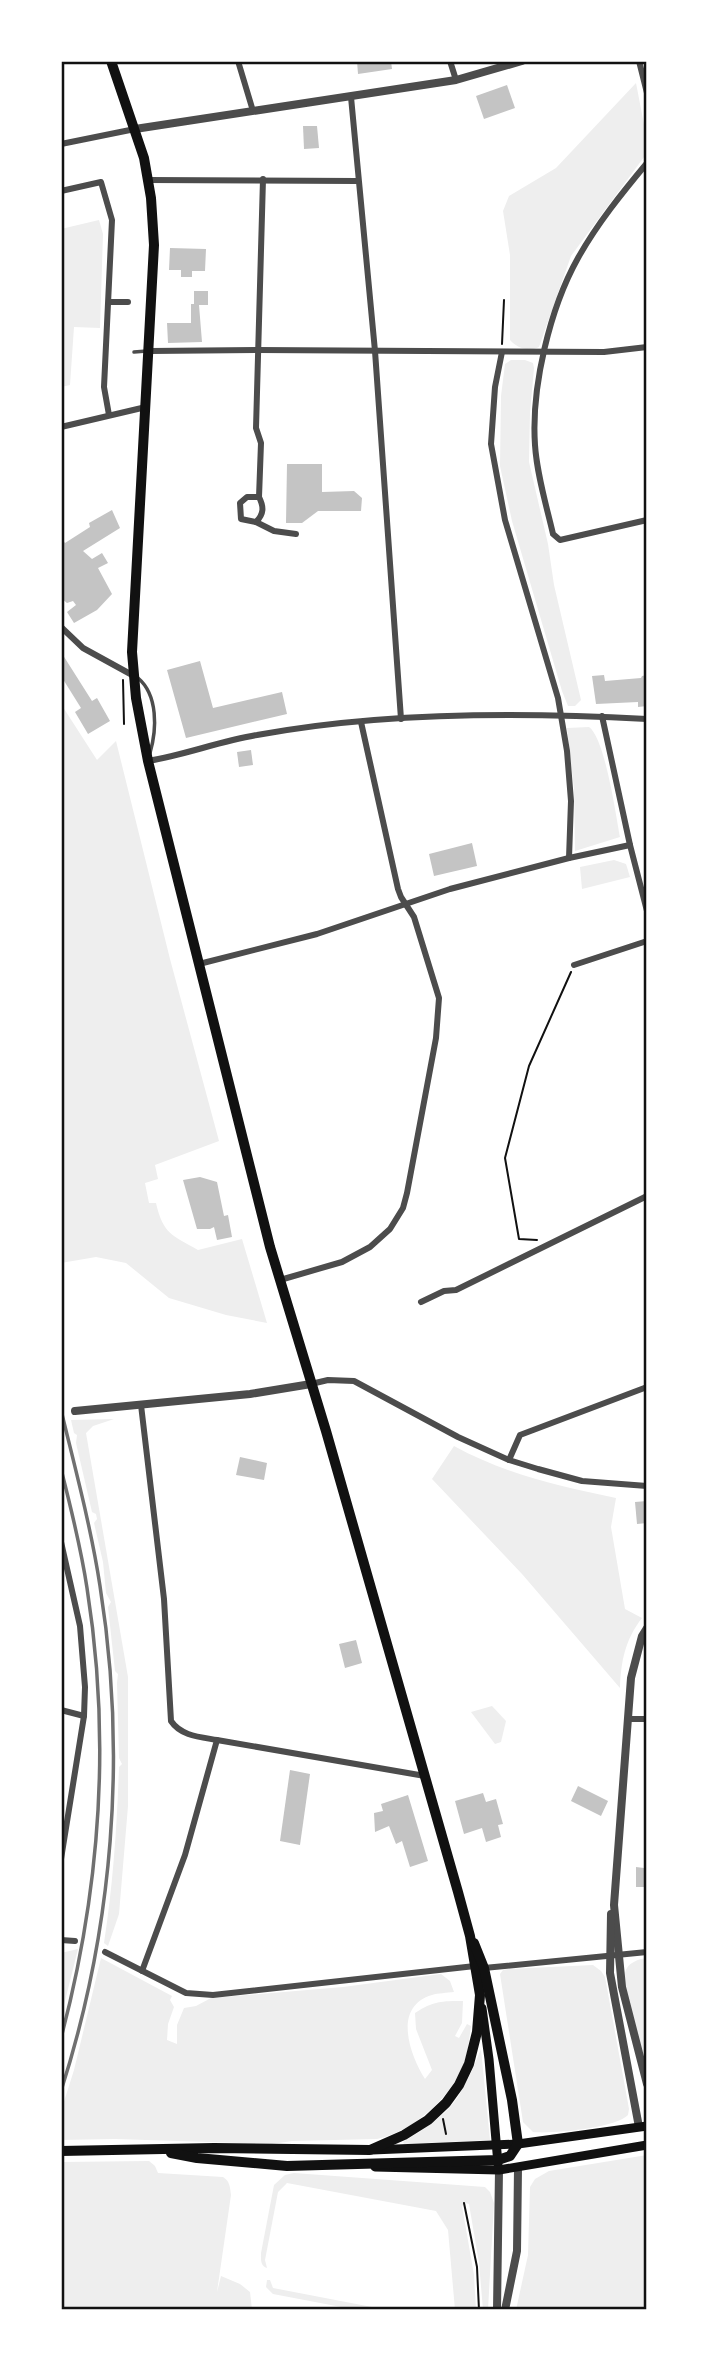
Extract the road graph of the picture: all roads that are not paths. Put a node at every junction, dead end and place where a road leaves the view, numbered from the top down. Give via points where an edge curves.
1 (111, 61) edge
2 (238, 61) edge
3 (450, 61) edge
4 (522, 61) edge
5 (639, 61) edge
6 (456, 80) junction
7 (647, 93) edge
8 (351, 97) junction
9 (253, 111) junction
10 (135, 129) junction
11 (61, 144) edge
12 (647, 163) edge
13 (148, 180) junction
14 (263, 180) junction
15 (357, 181) junction
16 (61, 191) edge
17 (109, 302) junction
18 (128, 302) dead end
19 (647, 347) edge
20 (258, 350) junction
21 (149, 351) junction
22 (375, 351) junction
23 (134, 352) dead end
24 (502, 352) junction
25 (542, 353) junction
26 (146, 407) junction
27 (109, 415) junction
28 (61, 427) edge
29 (259, 498) junction
30 (647, 520) edge
31 (256, 522) junction
32 (296, 534) dead end
33 (61, 627) edge
34 (134, 676) junction
35 (560, 715) junction
36 (602, 716) junction
37 (401, 719) junction
38 (647, 719) edge
39 (361, 722) junction
40 (148, 761) junction
41 (630, 845) junction
42 (569, 858) junction
43 (407, 905) junction
44 (647, 911) edge
45 (647, 941) edge
46 (199, 964) junction
47 (574, 965) road end
48 (647, 1196) edge
49 (280, 1280) junction
50 (421, 1302) dead end
51 (311, 1384) junction
52 (647, 1387) edge
53 (141, 1405) junction
54 (75, 1411) dead end
55 (509, 1460) junction
56 (647, 1486) edge
57 (61, 1542) edge
58 (647, 1628) edge
59 (61, 1710) edge
60 (84, 1716) junction
61 (628, 1719) junction
62 (647, 1719) edge
63 (217, 1740) junction
64 (425, 1776) junction
65 (61, 1859) edge
66 (61, 1940) edge
67 (75, 1941) dead end
68 (106, 1952) dead end
69 (647, 1952) edge
70 (614, 1955) junction
71 (480, 1967) junction
72 (142, 1971) junction
73 (480, 1995) junction
74 (647, 2084) edge
75 (643, 2127) edge
76 (647, 2135) edge
77 (518, 2144) junction
78 (645, 2144) edge
79 (497, 2146) junction
80 (149, 2150) junction
81 (370, 2150) junction
82 (61, 2151) edge
83 (498, 2165) junction
84 (518, 2168) junction
85 (497, 2310) edge
86 (505, 2310) edge

1 - 10 main road
2 - 9 street
3 - 6 street
4 - 6 street
5 - 7 street
6 - 8 street
8 - 9 street
8 - 15 street
9 - 10 street
10 - 11 street
10 - 13 main road
12 - 25 street via 577,260
13 - 14 street
13 - 21 main road via 154,245
14 - 15 street
14 - 20 street
15 - 22 street
16 - 17 street via 101,182 112,220
17 - 18 street
17 - 27 street via 104,387
19 - 25 street
20 - 21 street
20 - 22 street
20 - 29 street
21 - 23 lane
21 - 26 main road
22 - 24 street
22 - 37 street
24 - 25 street
24 - 35 street via 491,444 497,483
25 - 30 street via 534,443 553,534 561,540
26 - 27 street
26 - 34 main road
27 - 28 street
29 - 31 street via 263,505
29 - 31 street via 247,497 240,503 242,519
31 - 32 street
33 - 34 street via 83,648
34 - 40 main road
34 - 40 lane via 148,688 153,712 155,729
35 - 36 street
35 - 37 street
35 - 42 street via 571,801
36 - 38 street
36 - 41 street
37 - 39 street
39 - 40 street via 259,734
39 - 43 street via 398,889
40 - 46 main road
41 - 42 street
41 - 44 street
42 - 43 street
43 - 46 street
43 - 49 street via 433,974 440,1010 403,1208 381,1239 358,1255
45 - 47 street
46 - 49 main road
48 - 50 street via 456,1290
49 - 51 main road
51 - 53 street
51 - 55 street via 354,1381
51 - 64 main road
52 - 55 street via 520,1435
53 - 54 street
53 - 63 street via 163,1589 171,1721 185,1733
55 - 56 street via 582,1481
57 - 60 street via 80,1626
58 - 61 street via 635,1659
59 - 60 street
60 - 65 street
61 - 62 street
61 - 70 street via 610,1926
63 - 64 street
63 - 72 street via 185,1856
64 - 71 main road
66 - 67 street
68 - 72 street
69 - 70 street
70 - 71 street
70 - 74 street
70 - 75 street via 610,1973
71 - 72 street via 213,1995 186,1993
71 - 73 main road
71 - 77 main road
73 - 79 main road
73 - 81 main road via 474,2048 446,2104 404,2135
75 - 76 main road
75 - 77 main road
77 - 79 main road
77 - 83 main road
77 - 84 main road
78 - 84 main road
79 - 81 main road
79 - 83 main road
80 - 81 main road
80 - 82 main road
80 - 83 main road via 264,2164
83 - 84 main road
83 - 85 street
84 - 86 street via 517,2251

